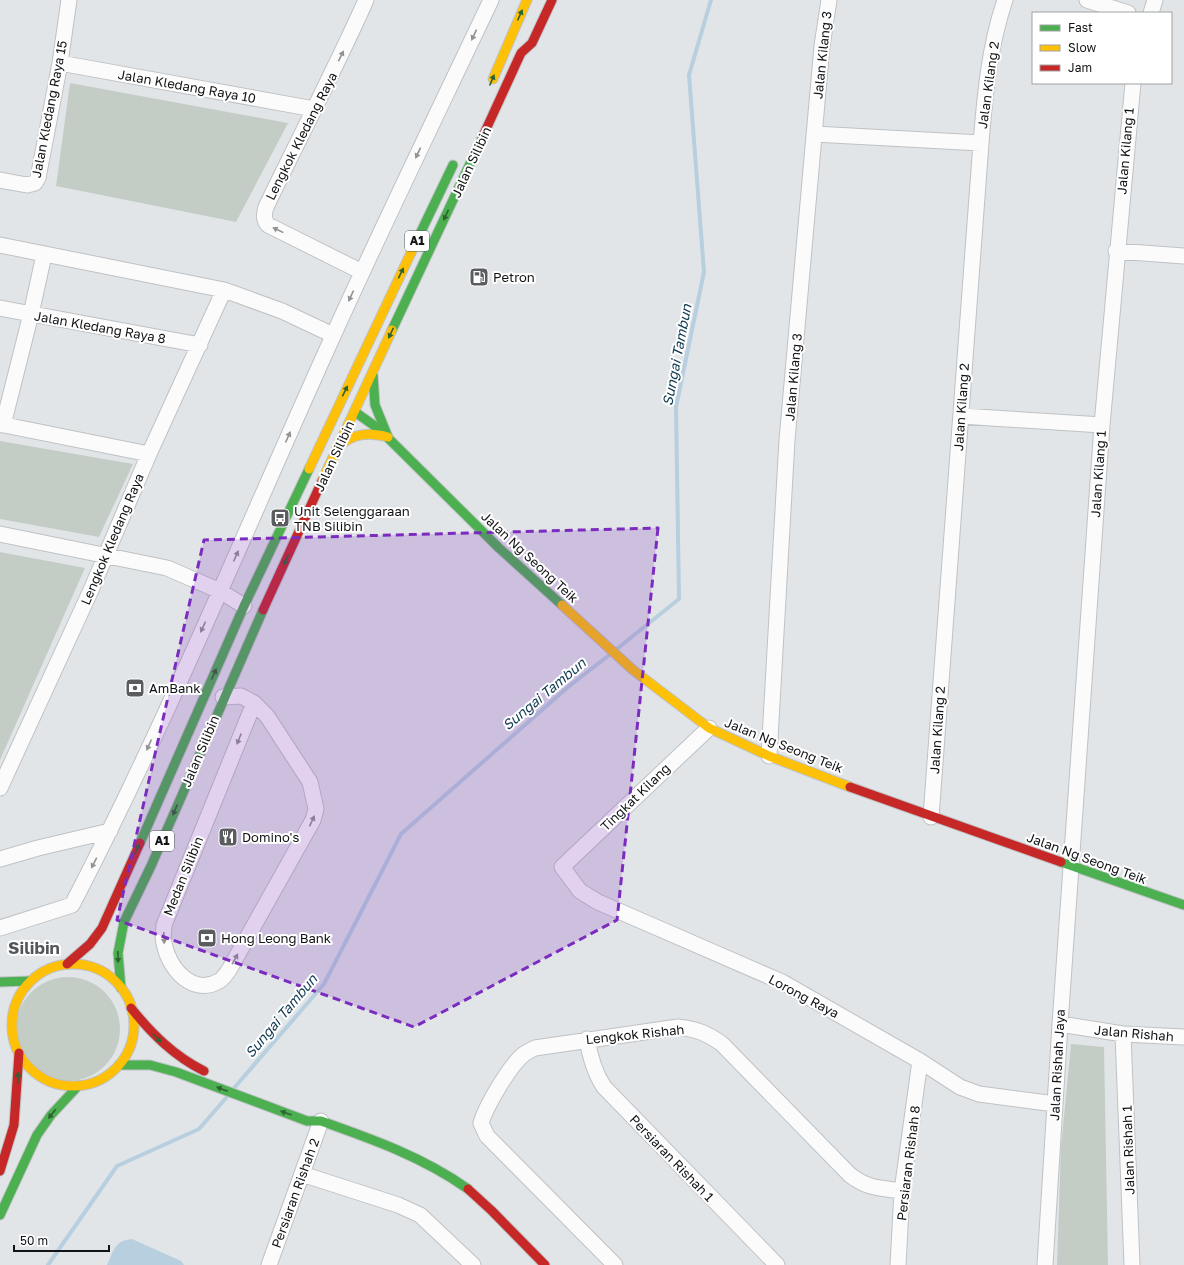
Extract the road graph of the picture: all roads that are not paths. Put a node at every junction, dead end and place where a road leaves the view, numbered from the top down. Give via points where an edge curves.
1 (69, 0) edge
2 (366, 0) edge
3 (491, 0) edge
4 (527, 0) edge
5 (552, 0) edge
6 (829, 0) edge
7 (1004, 0) edge
8 (1087, 0) edge
9 (1155, 0) edge
10 (1125, 12) edge
11 (1151, 12) edge
12 (525, 35) dead end
13 (521, 53) junction
14 (60, 63) junction
15 (1133, 84) edge
16 (488, 91) dead end
17 (314, 109) junction
18 (814, 134) junction
19 (980, 143) junction
20 (458, 155) dead end
21 (0, 180) edge
22 (0, 245) edge
23 (1116, 251) junction
24 (44, 254) junction
25 (1184, 256) edge
26 (362, 272) junction
27 (224, 290) junction
28 (0, 308) edge
29 (31, 314) junction
30 (333, 335) junction
31 (200, 345) junction
32 (373, 372) junction
33 (355, 412) junction
34 (961, 416) junction
35 (2, 425) edge
36 (1102, 425) junction
37 (328, 426) junction
38 (388, 437) junction
39 (338, 447) junction
40 (149, 454) junction
41 (0, 534) edge
42 (105, 556) junction
43 (273, 588) junction
44 (220, 592) junction
45 (244, 606) junction
46 (228, 686) junction
47 (248, 700) junction
48 (198, 710) junction
49 (709, 728) junction
50 (769, 756) junction
51 (0, 788) edge
52 (931, 817) junction
53 (110, 831) junction
54 (0, 860) edge
55 (1072, 865) junction
56 (562, 867) joint
57 (1184, 905) edge
58 (0, 928) edge
59 (67, 964) junction
60 (30, 981) junction
61 (0, 982) edge
62 (122, 988) junction
63 (131, 1008) junction
64 (0, 1022) edge
65 (1060, 1024) junction
66 (12, 1030) junction
67 (1123, 1034) junction
68 (1184, 1037) edge
69 (587, 1039) junction
70 (19, 1053) junction
71 (920, 1061) junction
72 (119, 1065) junction
73 (211, 1074) dead end
74 (78, 1086) junction
75 (1055, 1104) junction
76 (316, 1116) junction
77 (0, 1171) edge
78 (302, 1174) junction
79 (902, 1191) junction
80 (0, 1214) edge
81 (269, 1265) edge
82 (474, 1265) edge
83 (545, 1265) edge
84 (615, 1265) edge
85 (777, 1265) edge
86 (898, 1265) edge
87 (1045, 1265) edge
88 (1132, 1265) edge

1 - 14 street, Jalan Kledang Raya 15
17 -> 2 street, Lengkok Kledang Raya via 342,56
3 -> 26 street
16 -> 4 main road
5 - 13 main road, Jalan Silibin / A1 via 532,43
6 - 18 street, Jalan Kilang 3
7 - 19 street, Jalan Kilang 2 via 987,78
8 - 10 street
9 - 11 street
12 - 13 main road
13 -> 32 main road, Jalan Silibin / A1
14 - 17 street, Jalan Kledang Raya 10
14 - 21 street, Jalan Kledang Raya 15 via 38,178 34,183 27,185
15 - 23 street, Jalan Kilang 1
26 -> 17 street, Lengkok Kledang Raya via 264,221 266,207
18 - 19 street
18 - 50 street, Jalan Kilang 3 via 787,440
19 - 34 street, Jalan Kilang 2
37 -> 20 main road, Jalan Silibin / A1
22 - 24 street
23 - 25 street
23 - 36 street, Jalan Kilang 1
24 - 27 street
24 - 29 street
26 -> 30 street
27 - 30 street via 282,311
27 - 31 street, Lengkok Kledang Raya
28 - 29 street, Jalan Kledang Raya 8
29 - 31 street, Jalan Kledang Raya 8
29 - 35 street
44 -> 30 street
31 - 40 street, Lengkok Kledang Raya
32 - 33 main road, Jalan Silibin / A1
32 - 38 main road via 375,405
33 - 37 main road via 340,412
33 - 38 main road, Jalan Ng Seong Teik via 369,420
33 - 39 main road, Jalan Silibin / A1
34 - 36 street
34 - 52 street, Jalan Kilang 2
35 - 40 street
36 - 55 street, Jalan Kilang 1
37 - 45 main road, Jalan Silibin / A1
38 - 39 main road via 361,433 348,438
38 - 49 main road, Jalan Ng Seong Teik via 499,548 632,670
39 -> 43 main road, Jalan Silibin / A1
40 - 42 street, Lengkok Kledang Raya
41 - 42 street
42 - 44 street via 168,568
42 - 51 street, Lengkok Kledang Raya
43 - 45 main road via 260,603
43 - 46 main road, Jalan Silibin / A1
44 - 45 street
44 -> 53 street
45 - 46 main road via 249,613 249,625 232,662
48 -> 45 main road, Jalan Silibin / A1
46 - 47 street, Medan Silibin
46 - 48 main road
46 -> 62 main road, Jalan Silibin / A1 via 121,932 118,950
47 -> 47 street, Medan Silibin via 164,924 163,942 169,961 180,976 194,985 208,986 220,981 229,970 313,820 316,809 310,782 267,716
59 -> 48 main road, Jalan Silibin / A1 via 90,944 102,928
49 - 50 main road, Jalan Ng Seong Teik
49 - 56 street, Tingkat Kilang
50 - 52 main road, Jalan Ng Seong Teik
52 - 55 main road, Jalan Ng Seong Teik
53 - 54 street
53 -> 58 street via 72,905
55 - 57 main road, Jalan Ng Seong Teik
55 - 65 street, Jalan Rishah Jaya
56 - 71 street, Lorong Raya via 580,891 598,902 782,982
59 - 60 main road, A1 via 47,969
59 - 62 main road, A1 via 82,964 97,969
60 - 61 main road
60 - 66 main road, A1 via 16,1004
62 - 63 main road, A1
63 - 72 main road, A1 via 134,1027 131,1042
63 -> 73 main road via 167,1049
64 - 66 main road
65 - 67 street, Jalan Rishah
65 - 75 street, Jalan Rishah Jaya
66 - 70 main road, A1
67 - 68 street, Jalan Rishah
67 - 88 street, Jalan Rishah 1
69 - 79 street, Lengkok Rishah via 678,1027 708,1033 722,1044 861,1184
69 - 84 street, Lengkok Rishah via 535,1048 524,1054 484,1111 480,1123 486,1136
69 - 85 street, Persiaran Rishah 1 via 590,1059 604,1087
70 - 74 main road, A1 via 30,1068 46,1080
77 -> 70 main road via 14,1125
71 - 75 street, Lorong Raya via 960,1087 979,1094
71 - 79 street, Persiaran Rishah 8
72 - 74 main road, A1 via 101,1079
76 -> 72 main road via 307,1121 156,1066
74 -> 80 main road via 60,1103 43,1126 30,1148
75 - 87 street, Jalan Rishah Jaya
76 - 78 street, Persiaran Rishah 2
76 - 83 main road via 405,1153 460,1183
78 - 81 street, Persiaran Rishah 2
78 - 82 street via 398,1205 420,1215
79 - 86 street, Persiaran Rishah 8

